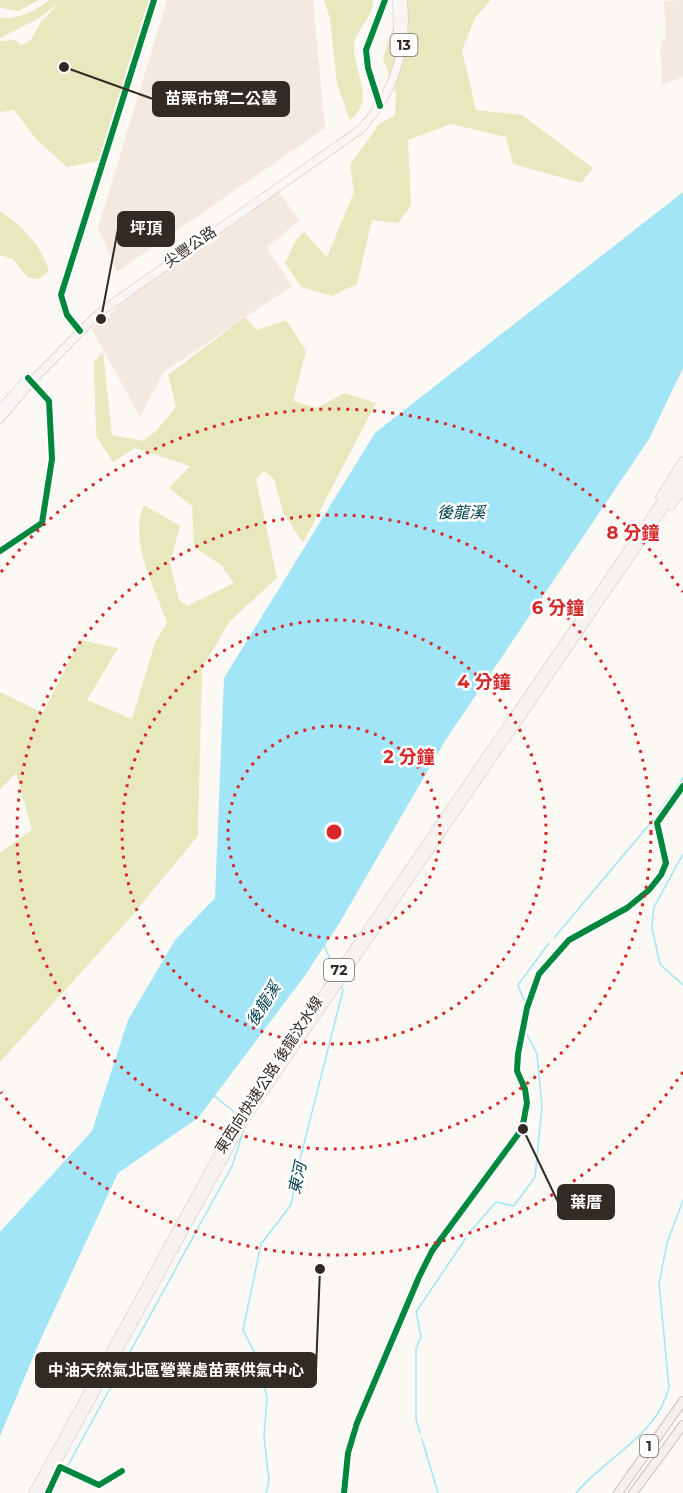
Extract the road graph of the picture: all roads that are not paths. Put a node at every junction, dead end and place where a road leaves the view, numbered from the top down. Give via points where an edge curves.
1 (154, 0) edge
2 (384, 0) edge
3 (397, 0) edge
4 (403, 0) edge
5 (388, 88) junction
6 (379, 102) junction
7 (79, 329) junction
8 (29, 381) junction
9 (0, 408) edge
10 (0, 419) edge
11 (683, 461) edge
12 (683, 470) edge
13 (683, 480) edge
14 (683, 490) edge
15 (653, 513) junction
16 (641, 541) junction
17 (0, 551) edge
18 (683, 786) edge
19 (683, 1401) edge
20 (683, 1425) edge
21 (122, 1471) dead end
22 (33, 1493) edge
23 (40, 1493) edge
24 (48, 1493) edge
25 (344, 1493) edge
26 (618, 1493) edge
27 (633, 1493) edge

1 - 7 street via 61,295 62,304
2 - 6 street via 366,50
3 - 5 main road, 13 via 398,50
4 - 5 main road, 13 via 405,38 400,63
5 - 6 main road, 尖豐公路 / 13
6 - 7 main road, 尖豐公路 / 13 via 342,139 123,289
7 - 8 main road, 尖豐公路 / 13
8 - 9 main road, 尖豐公路 / 13
8 - 10 main road, 尖豐公路 / 13
8 - 17 street via 49,401 52,459 42,523
11 - 15 highway via 663,489
12 - 15 highway, 東西向快速公路 後龍汶水線 / 72
13 - 16 highway, 東西向快速公路 後龍汶水線 / 72
14 - 16 highway
15 - 22 highway, 東西向快速公路 後龍汶水線 / 72 via 240,1115
16 - 23 highway, 東西向快速公路 後龍汶水線 / 72 via 246,1118
18 - 25 street via 657,823 666,863 661,875 627,908 569,939 539,974 518,1054 517,1071 527,1103 522,1129 432,1251 419,1277 357,1423 348,1453
19 - 26 highway, 1
20 - 27 highway, 1
21 - 24 street via 99,1485 60,1467

